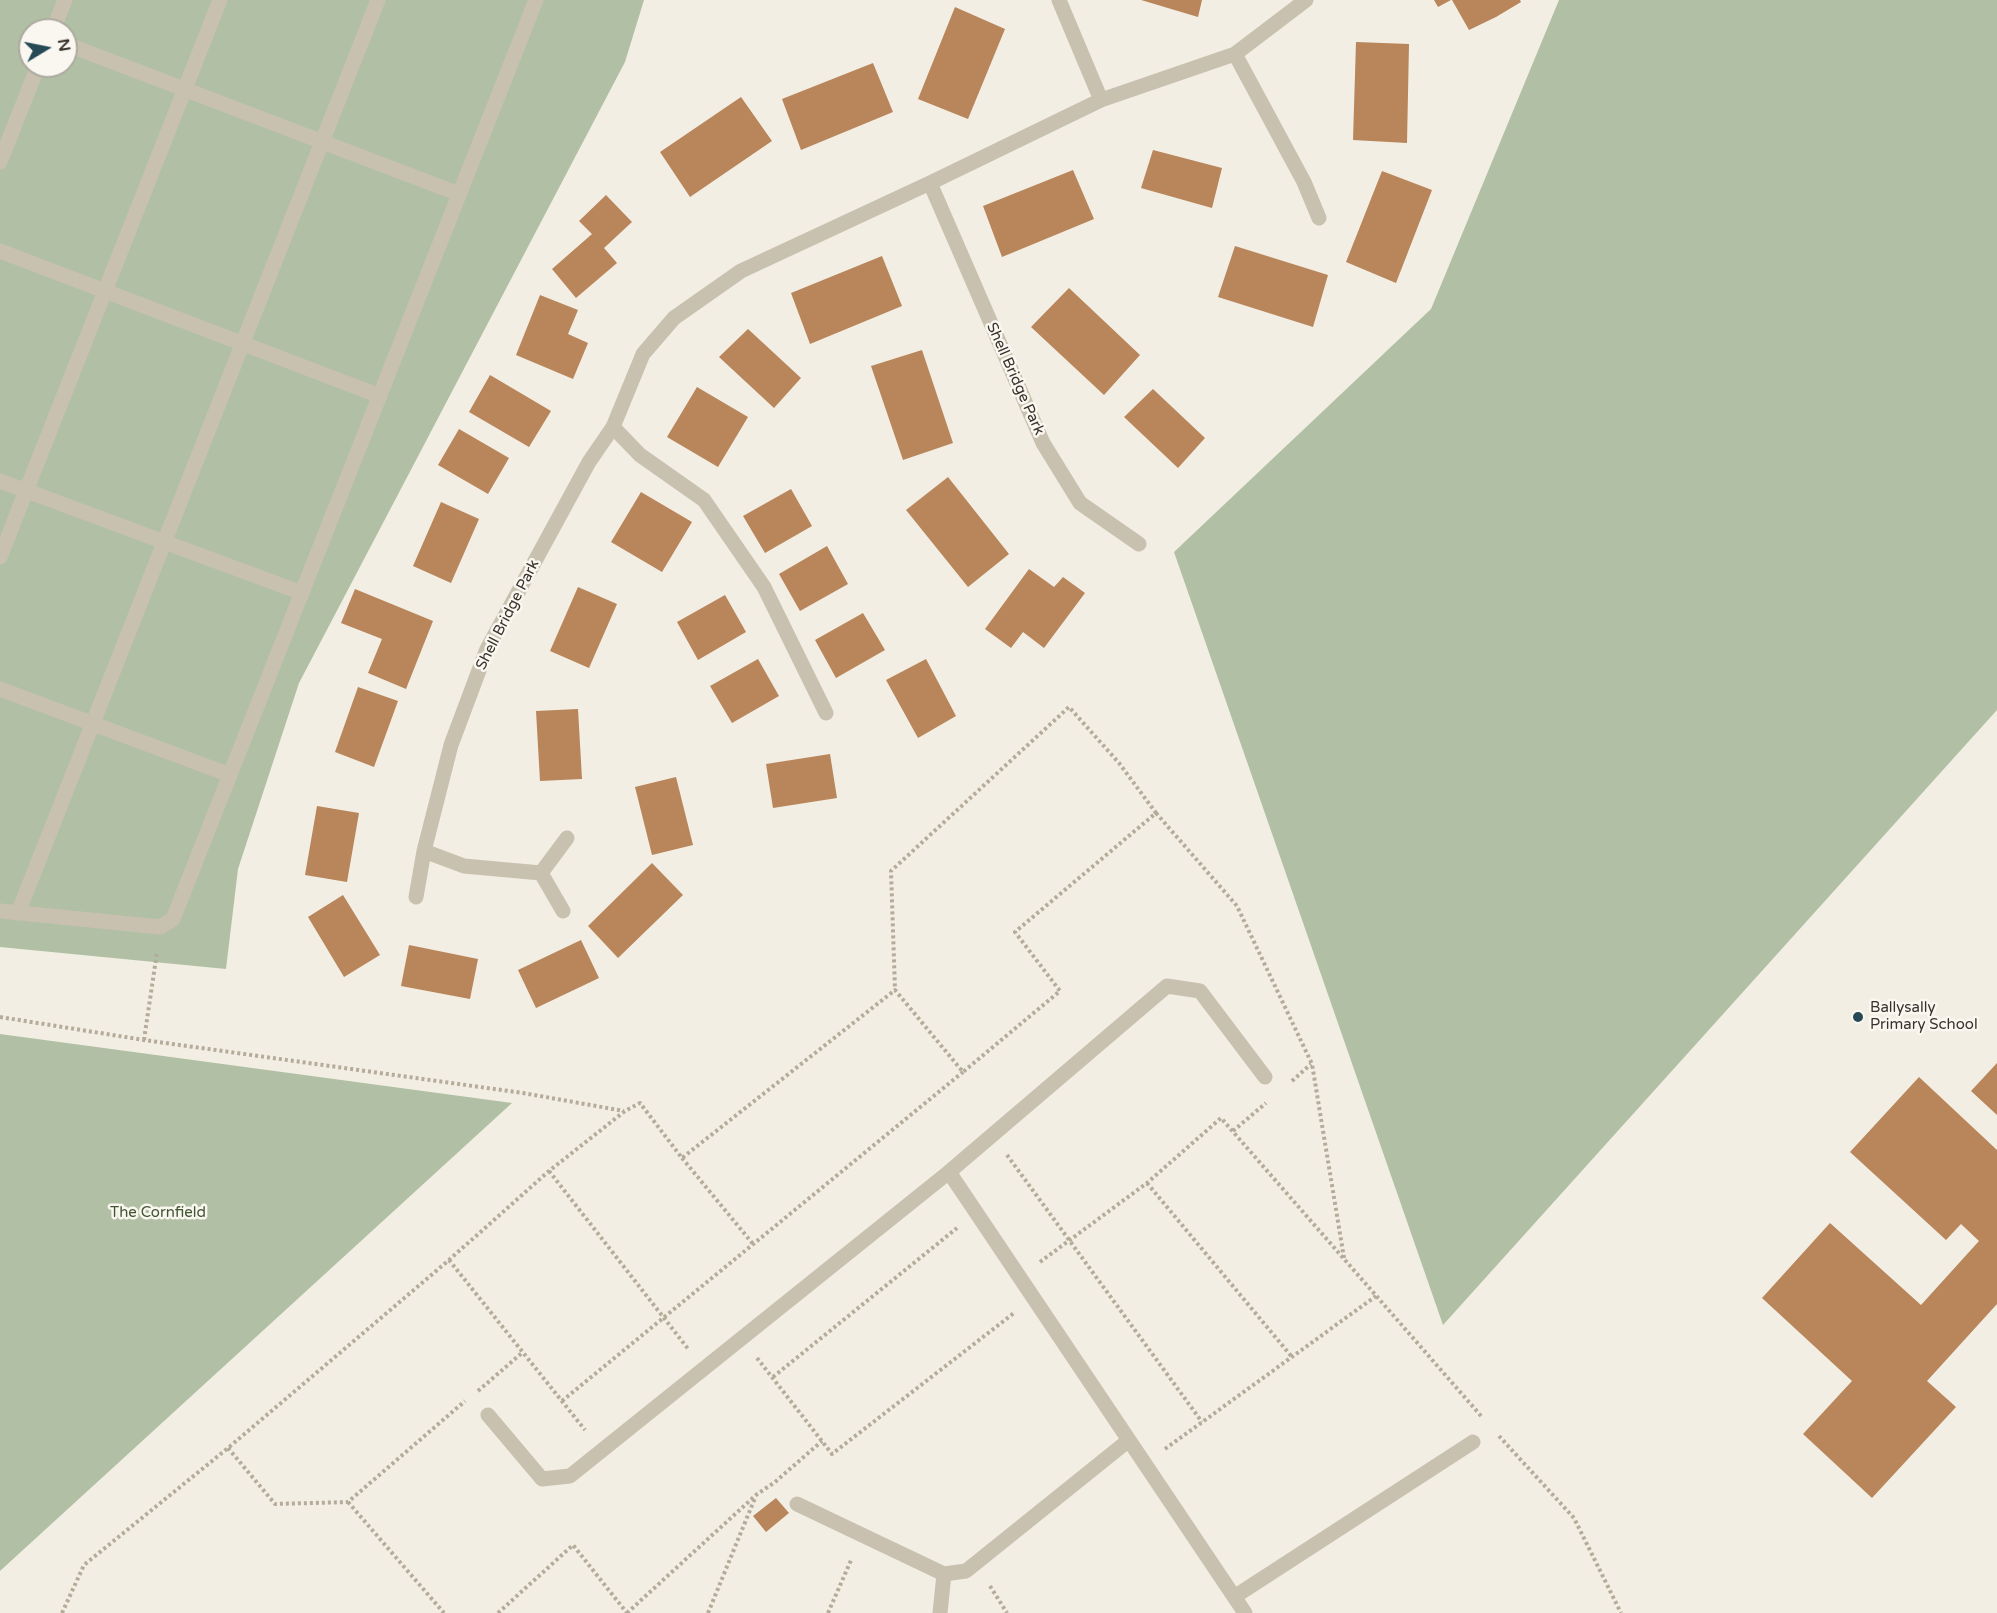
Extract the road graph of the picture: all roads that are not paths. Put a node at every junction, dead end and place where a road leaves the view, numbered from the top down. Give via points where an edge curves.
1 (65, 0) edge
2 (220, 0) edge
3 (378, 0) edge
4 (536, 0) edge
5 (1059, 0) edge
6 (1306, 0) edge
7 (58, 18) edge
8 (78, 49) edge
9 (1234, 54) junction
10 (33, 78) edge
11 (185, 89) junction
12 (1101, 100) junction
13 (322, 142) junction
14 (0, 162) edge
15 (930, 183) junction
16 (459, 194) junction
17 (1319, 218) dead end
18 (0, 251) edge
19 (105, 291) junction
20 (243, 344) junction
21 (380, 396) junction
22 (612, 427) junction
23 (0, 481) edge
24 (27, 491) junction
25 (164, 542) junction
26 (1139, 544) dead end
27 (0, 558) edge
28 (302, 593) junction
29 (0, 689) edge
30 (826, 713) dead end
31 (92, 723) junction
32 (230, 775) junction
33 (567, 837) dead end
34 (424, 851) junction
35 (541, 873) junction
36 (416, 897) dead end
37 (0, 911) edge
38 (563, 911) dead end
39 (18, 913) junction
40 (1265, 1077) dead end
41 (949, 1172) junction
42 (488, 1415) dead end
43 (1129, 1440) junction
44 (1473, 1442) dead end
45 (797, 1504) dead end
46 (944, 1574) junction
47 (1234, 1597) junction
48 (940, 1613) edge
49 (1245, 1613) edge

1 - 7 street
2 - 11 street
3 - 13 street
4 - 16 street
5 - 12 street
6 - 9 street, Shell Bridge Park
8 - 11 street
9 - 12 street, Shell Bridge Park
9 - 17 street via 1304,182
10 - 14 street
11 - 13 street
11 - 19 street
12 - 15 street, Shell Bridge Park
13 - 16 street
13 - 20 street
15 - 22 street, Shell Bridge Park via 741,271 674,318 643,354
15 - 26 street, Shell Bridge Park via 1043,443 1080,503
16 - 21 street
18 - 19 street
19 - 20 street
19 - 24 street
20 - 21 street
20 - 25 street
21 - 28 street
22 - 30 street via 640,455 704,500 764,587
22 - 34 street, Shell Bridge Park via 487,649 451,745
23 - 24 street
24 - 25 street
24 - 27 street
25 - 28 street
25 - 31 street
28 - 32 street
29 - 31 street
31 - 32 street
31 - 39 street
32 - 39 street via 173,919 160,927
33 - 35 street
34 - 35 street via 464,866
34 - 36 street, Shell Bridge Park
35 - 38 street
37 - 39 street
40 - 41 street via 1200,991 1167,986
41 - 42 street via 570,1476 542,1479
41 - 43 street
43 - 46 street via 966,1571
43 - 47 street
44 - 47 street
45 - 46 street
46 - 48 street
47 - 49 street

